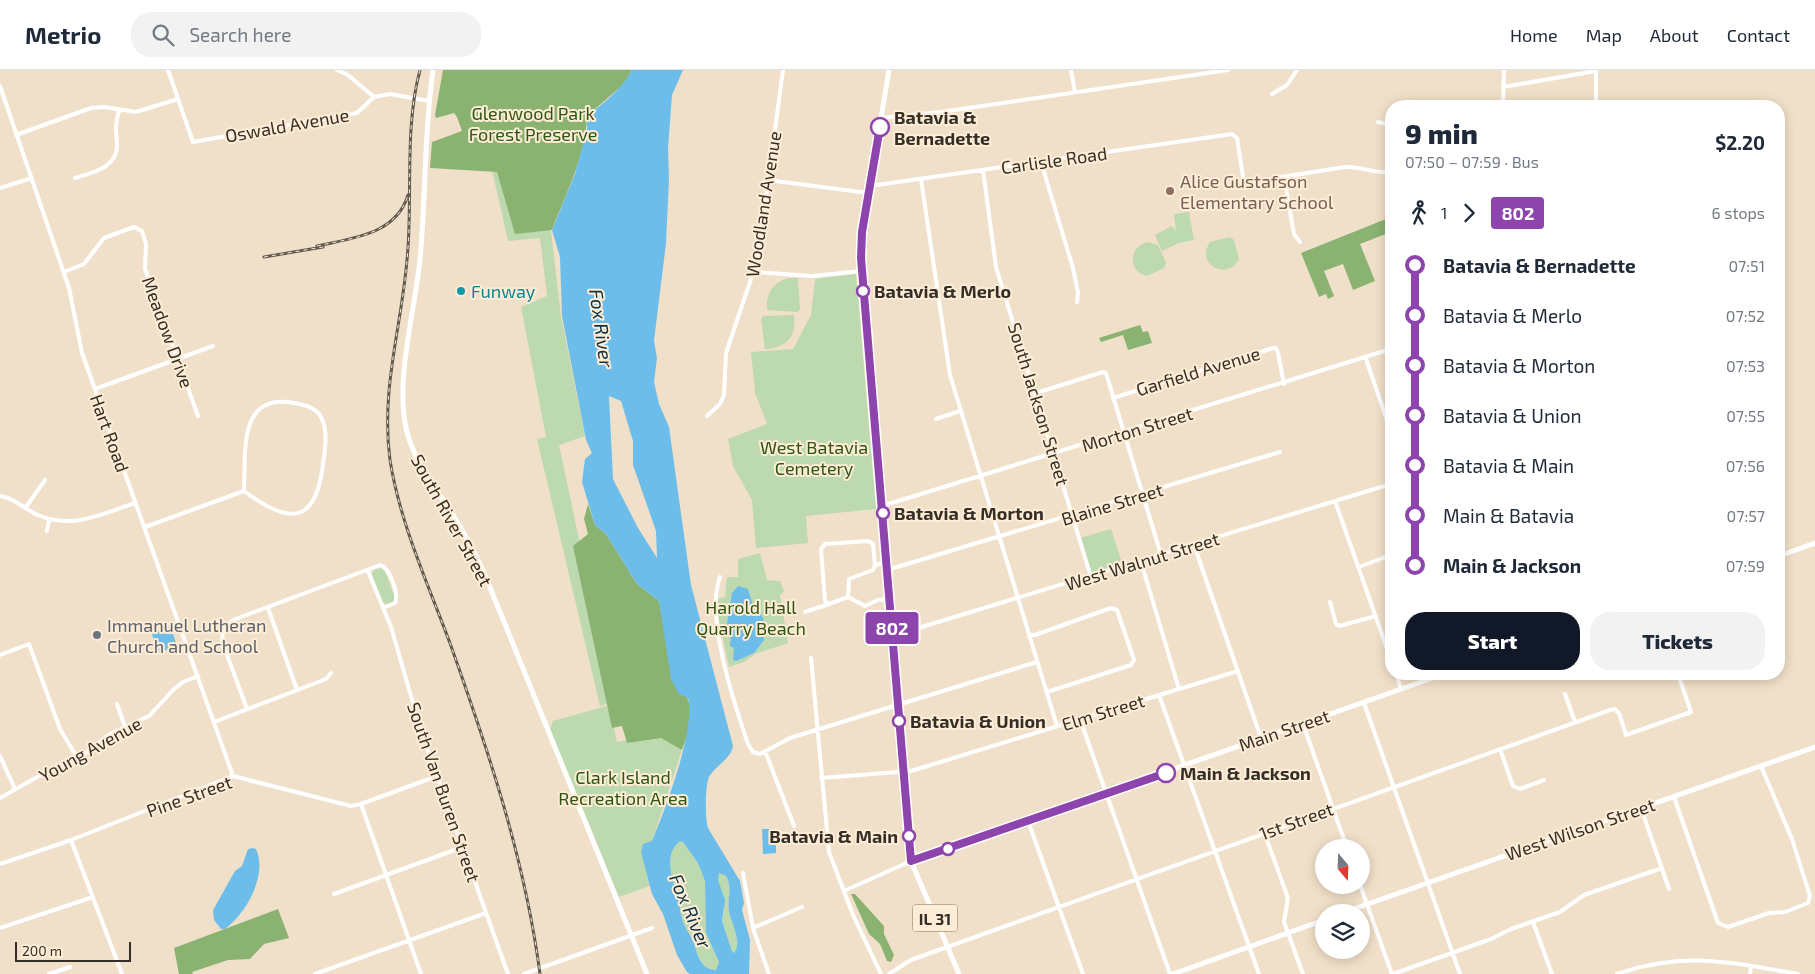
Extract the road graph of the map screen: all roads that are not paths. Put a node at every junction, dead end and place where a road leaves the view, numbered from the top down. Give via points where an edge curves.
1 (168, 70) edge
2 (337, 70) edge
3 (433, 70) edge
4 (783, 70) edge
5 (889, 70) edge
6 (1072, 70) edge
7 (1228, 70) edge
8 (1297, 70) edge
9 (1504, 70) edge
10 (1596, 71) edge
11 (0, 86) edge
12 (1503, 87) junction
13 (1075, 92) junction
14 (1272, 94) dead end
15 (374, 97) junction
16 (178, 99) junction
17 (1502, 100) edge
18 (1596, 100) edge
19 (429, 101) junction
20 (119, 111) junction
21 (881, 118) junction
22 (1378, 122) dead end
23 (1385, 124) edge
24 (16, 135) junction
25 (1041, 162) junction
26 (983, 170) junction
27 (1385, 173) edge
28 (1284, 177) junction
29 (32, 178) junction
30 (75, 178) dead end
31 (921, 179) junction
32 (768, 180) junction
33 (870, 186) junction
34 (0, 188) edge
35 (868, 193) junction
36 (1300, 242) dead end
37 (861, 271) junction
38 (64, 272) junction
39 (756, 272) junction
40 (1077, 302) dead end
41 (213, 346) dead end
42 (1385, 352) edge
43 (177, 359) junction
44 (1366, 359) junction
45 (1284, 384) junction
46 (95, 389) junction
47 (1036, 392) junction
48 (1113, 398) junction
49 (960, 411) junction
50 (1385, 414) edge
51 (198, 416) dead end
52 (706, 416) dead end
53 (936, 419) dead end
54 (1124, 432) junction
55 (1280, 452) dead end
56 (1054, 454) junction
57 (980, 476) junction
58 (45, 480) dead end
59 (1385, 486) edge
60 (244, 491) junction
61 (1143, 494) junction
62 (0, 496) edge
63 (1335, 501) junction
64 (135, 503) junction
65 (882, 506) junction
66 (26, 507) junction
67 (1073, 516) junction
68 (49, 520) junction
69 (145, 527) junction
70 (47, 531) dead end
71 (999, 538) junction
72 (1815, 543) edge
73 (1194, 546) junction
74 (1785, 554) edge
75 (1161, 555) junction
76 (1385, 557) edge
77 (887, 562) junction
78 (1141, 562) junction
79 (875, 565) junction
80 (1358, 567) junction
81 (887, 570) junction
82 (368, 571) junction
83 (720, 577) dead end
84 (1091, 577) junction
85 (848, 597) junction
86 (890, 599) junction
87 (1018, 599) junction
88 (1330, 602) dead end
89 (829, 604) junction
90 (268, 608) junction
91 (382, 608) junction
92 (805, 612) dead end
93 (1376, 616) junction
94 (1029, 635) junction
95 (892, 636) junction
96 (1385, 642) edge
97 (0, 655) edge
98 (811, 658) dead end
99 (1037, 662) junction
100 (1238, 671) junction
101 (331, 673) dead end
102 (198, 676) junction
103 (1398, 680) edge
104 (1427, 680) edge
105 (1680, 680) edge
106 (1179, 689) junction
107 (1401, 689) junction
108 (297, 690) junction
109 (1047, 692) junction
110 (1565, 694) dead end
111 (1159, 695) junction
112 (1364, 703) junction
113 (117, 704) dead end
114 (898, 705) junction
115 (247, 709) junction
116 (1080, 720) junction
117 (214, 722) junction
118 (1576, 722) junction
119 (1303, 724) junction
120 (1057, 726) junction
121 (125, 727) junction
122 (817, 729) junction
123 (1262, 738) junction
124 (1815, 747) edge
125 (1500, 749) junction
126 (765, 751) junction
127 (0, 756) edge
128 (78, 759) junction
129 (1184, 766) junction
130 (1761, 766) junction
131 (903, 773) junction
132 (233, 776) junction
133 (438, 776) junction
134 (821, 778) junction
135 (1544, 780) dead end
136 (1394, 786) junction
137 (15, 789) junction
138 (1106, 794) junction
139 (1674, 797) junction
140 (0, 798) edge
141 (361, 804) junction
142 (1333, 807) junction
143 (1641, 808) junction
144 (1028, 821) junction
145 (794, 826) dead end
146 (1264, 832) junction
147 (1344, 839) edge
148 (71, 840) junction
149 (463, 847) junction
150 (1214, 850) junction
151 (911, 861) junction
152 (0, 864) edge
153 (1662, 868) junction
154 (743, 873) dead end
155 (386, 875) junction
156 (1136, 878) junction
157 (1428, 883) junction
158 (1669, 888) dead end
159 (844, 890) junction
160 (334, 894) dead end
161 (1364, 894) edge
162 (93, 897) junction
163 (1368, 904) joint
164 (1059, 906) junction
165 (802, 907) dead end
166 (1370, 910) edge
167 (486, 913) junction
168 (1533, 922) junction
169 (1315, 923) edge
170 (0, 928) edge
171 (652, 928) dead end
172 (753, 928) junction
173 (1288, 933) junction
174 (632, 936) junction
175 (409, 940) junction
176 (947, 947) junction
177 (1249, 947) junction
178 (1453, 953) junction
179 (1752, 966) junction
180 (70, 967) dead end
181 (49, 974) edge
182 (122, 974) edge
183 (315, 974) edge
184 (421, 974) edge
185 (508, 974) edge
186 (524, 974) edge
187 (647, 974) edge
188 (769, 974) edge
189 (881, 974) edge
190 (889, 974) edge
191 (959, 974) edge
192 (1083, 974) edge
193 (1171, 974) edge
194 (1259, 974) edge
195 (1302, 974) edge
196 (1393, 974) edge
197 (1460, 974) edge
198 (1552, 974) edge
199 (1617, 974) edge
200 (1750, 974) edge
201 (1798, 974) edge

1 - 16 street
2 - 15 street
3 - 19 main road, South River Street
4 - 32 street, Woodland Avenue
5 - 21 main road, IL 31
6 - 13 street
7 - 13 street
8 - 14 street via 1287,85
9 - 12 street
10 - 12 street
10 - 18 street
11 - 24 street, Hart Road
12 - 17 street
13 - 21 street
15 - 16 street, Oswald Avenue via 357,113 193,142
15 - 19 street via 390,94
16 - 20 street via 136,112
19 - 174 main road, South River Street via 420,261 403,389 407,433 420,464 485,575
20 - 24 street via 91,108
20 - 30 street via 114,158 103,168
21 - 33 main road, IL 31
22 - 23 street
24 - 29 street, Hart Road
25 - 26 street, Carlisle Road
25 - 28 street, Carlisle Road via 1232,134 1237,138 1244,183
25 - 40 street via 1073,268
26 - 31 street, Carlisle Road
26 - 47 street, South Jackson Street via 996,267
27 - 28 street via 1357,166
28 - 36 street via 1294,234
29 - 34 street
29 - 38 street, Hart Road
31 - 33 street, Carlisle Road
31 - 49 street via 950,375
32 - 35 street
32 - 39 street, Woodland Avenue
33 - 35 main road, IL 31
35 - 37 main road, IL 31
37 - 39 street via 798,276
37 - 65 main road, IL 31
38 - 43 street, Meadow Drive via 84,264 104,238 138,228 146,249 144,265
38 - 46 street, Hart Road via 82,353
39 - 52 street, Woodland Avenue via 726,353 724,395 720,404
41 - 43 street
42 - 44 street, Morton Street
43 - 46 street
43 - 51 street, Meadow Drive
44 - 45 street, Morton Street
44 - 50 street
45 - 48 street, Garfield Avenue via 1278,353 1273,348
45 - 54 street, Morton Street
46 - 64 street, Hart Road
47 - 48 street via 1103,372
47 - 56 street, South Jackson Street
48 - 54 street
49 - 53 street
49 - 57 street
54 - 56 street, Morton Street
54 - 61 street
55 - 61 street, Blaine Street
56 - 57 street, Morton Street
56 - 67 street, South Jackson Street
57 - 65 street, Morton Street
57 - 71 street
58 - 66 street
59 - 63 street, West Walnut Street
60 - 60 street via 247,432 252,416 266,405 281,401 304,405 318,412 324,425 325,442 315,501 299,512 282,512
60 - 69 street
61 - 67 street, Blaine Street
61 - 75 street
62 - 66 street
63 - 73 street, West Walnut Street
63 - 80 street
64 - 68 street via 85,521
64 - 69 street, Hart Road
65 - 77 main road, IL 31
66 - 68 street
67 - 71 street, Blaine Street
67 - 84 street, South Jackson Street
68 - 70 street
69 - 102 street, Hart Road
71 - 81 street, Blaine Street
71 - 87 street
72 - 74 main road
73 - 75 street, West Walnut Street
73 - 100 street
75 - 78 street, West Walnut Street
76 - 80 street
77 - 79 street
77 - 81 main road, IL 31
78 - 84 street, West Walnut Street
78 - 106 street
79 - 85 street via 873,570 849,579
79 - 89 street via 871,542 822,546 824,601
80 - 93 street
81 - 86 main road, IL 31
82 - 90 street
82 - 91 street, South Van Buren Street
82 - 91 street via 380,565 387,569 397,599
83 - 126 street via 714,612 726,667 748,744 753,752 760,754
84 - 87 street, West Walnut Street
85 - 86 street via 865,606
85 - 89 street
86 - 95 main road, IL 31
87 - 94 street
87 - 95 street, West Walnut Street
88 - 93 street via 1339,626
89 - 92 street
90 - 108 street
90 - 115 street via 234,620 224,629 222,641
91 - 133 street, South Van Buren Street
93 - 96 street
94 - 99 street
94 - 109 street via 1112,608 1116,610 1134,660 1130,665
95 - 114 main road, IL 31
97 - 128 street via 29,644 60,729
98 - 122 street
99 - 109 street
99 - 114 street
100 - 106 street, Elm Street
100 - 123 street
101 - 108 street via 326,680
102 - 117 street, Hart Road
102 - 121 street, Young Avenue via 174,689 149,716
103 - 107 street
104 - 107 main road, Main Street
105 - 118 street, 1st Street via 1691,712 1626,735 1619,713 1614,709
106 - 111 street, Elm Street
107 - 112 main road, Main Street
108 - 115 street
109 - 120 street
110 - 118 street
111 - 116 street, Elm Street
111 - 129 street
112 - 119 main road, Main Street
112 - 136 street
113 - 121 street
114 - 122 street
114 - 131 main road, IL 31
115 - 117 street
116 - 120 street, Elm Street
116 - 138 street
117 - 132 street, Hart Road
118 - 125 street, 1st Street
119 - 123 main road, Main Street
119 - 142 street
120 - 131 street, Elm Street
121 - 128 street, Young Avenue via 110,734
122 - 126 street
122 - 134 street
123 - 129 main road, Main Street
124 - 130 main road, West Wilson Street
125 - 135 street via 1514,786 1520,789
125 - 136 street, 1st Street
126 - 145 street
127 - 137 street
128 - 137 street, Young Avenue
129 - 138 main road, Main Street
129 - 150 street
130 - 139 main road, West Wilson Street
130 - 139 street via 1792,839 1810,896 1808,903 1790,910 1769,913 1728,927 1720,925
131 - 134 street, Elm Street
131 - 151 main road, IL 31
132 - 141 street, Pine Street via 351,806
132 - 148 street, Pine Street
133 - 141 street, Pine Street
133 - 149 street, South Van Buren Street
134 - 159 street via 829,852
136 - 142 street, 1st Street
136 - 157 street
137 - 140 street, Young Avenue
138 - 144 main road, Main Street
138 - 156 street
139 - 143 main road, West Wilson Street
141 - 155 street
142 - 146 street, 1st Street
142 - 147 street
143 - 153 street
143 - 157 main road, West Wilson Street
144 - 151 main road, Main Street
144 - 164 street
146 - 150 street, 1st Street
146 - 173 street via 1288,898 1283,916
148 - 152 street, Pine Street
148 - 162 street
149 - 155 street
149 - 167 street, South Van Buren Street
150 - 156 street, 1st Street
150 - 177 street
151 - 159 street, Main Street
151 - 176 main road, IL 31
153 - 158 street
153 - 168 street via 1584,896 1560,912
154 - 172 street
155 - 160 street
155 - 175 street
156 - 164 street, 1st Street
156 - 193 street
157 - 163 main road, West Wilson Street
157 - 178 street
159 - 189 street
161 - 163 street
162 - 170 street
162 - 182 street
164 - 176 street, 1st Street
164 - 192 street
165 - 172 street
166 - 196 street
167 - 175 street
167 - 185 street, South Van Buren Street
168 - 178 street
168 - 198 street
169 - 173 main road
171 - 174 street
172 - 188 street
173 - 177 main road
173 - 195 street
174 - 186 street
174 - 187 main road, South River Street
175 - 183 street
175 - 184 street
176 - 190 street, 1st Street via 902,963
176 - 191 main road, IL 31
177 - 193 main road
177 - 194 street
178 - 196 street
178 - 197 street
179 - 199 street via 1679,960
179 - 200 street
179 - 201 street
180 - 181 street

